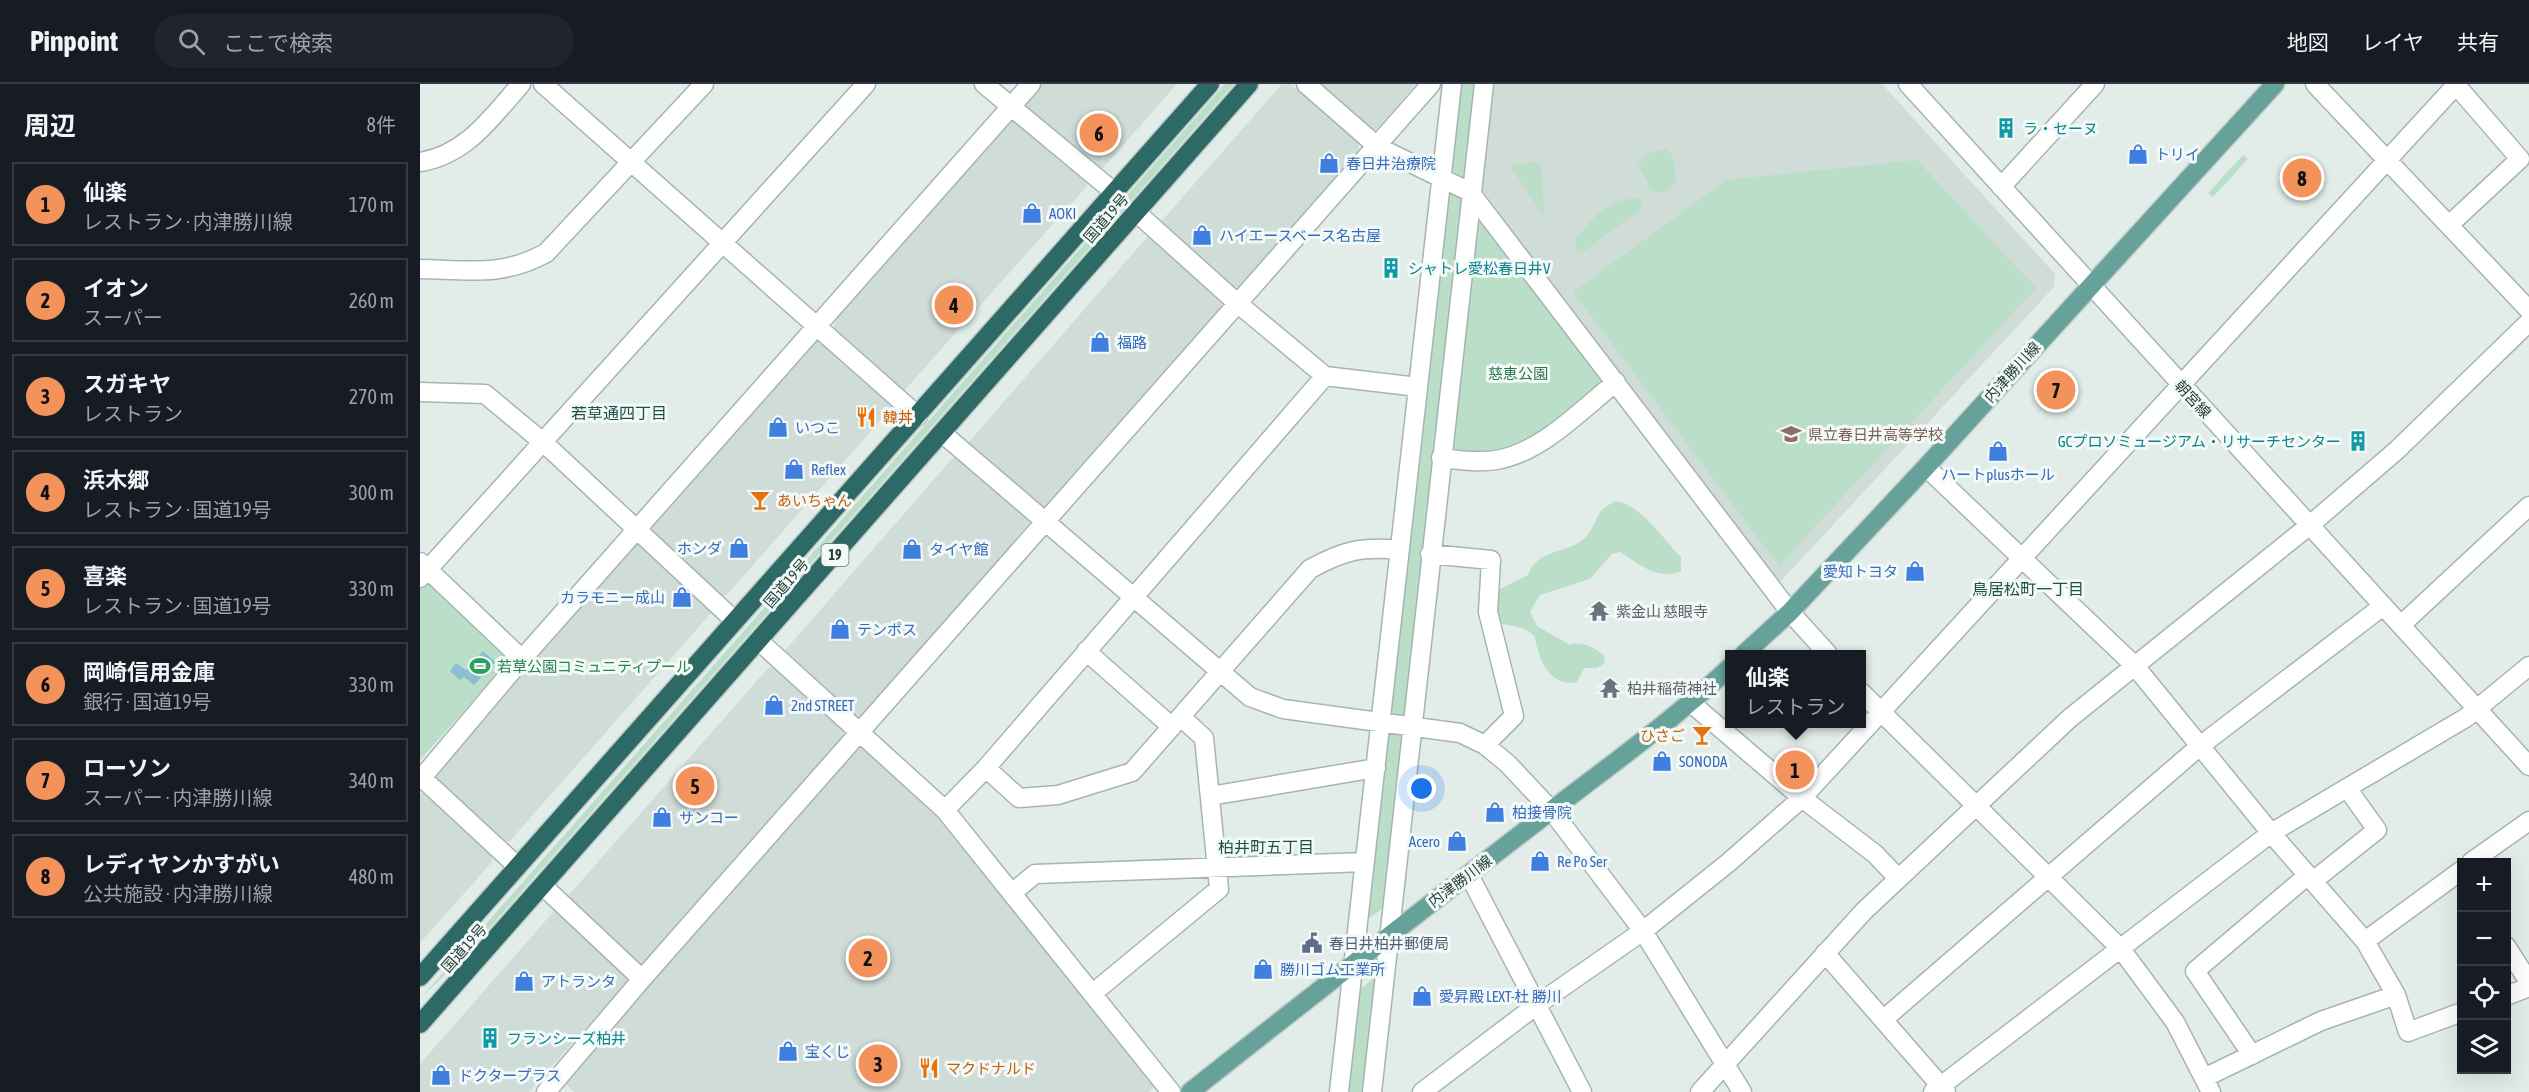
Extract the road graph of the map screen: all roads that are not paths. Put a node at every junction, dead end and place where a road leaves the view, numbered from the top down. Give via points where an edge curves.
1 (521, 84) edge
2 (543, 84) edge
3 (704, 84) edge
4 (866, 84) edge
5 (984, 84) edge
6 (1030, 84) edge
7 (1210, 84) edge
8 (1249, 84) edge
9 (1306, 84) edge
10 (1431, 84) edge
11 (1452, 84) edge
12 (1484, 84) edge
13 (1908, 84) edge
14 (2095, 84) edge
15 (2275, 84) edge
16 (2315, 84) edge
17 (2456, 84) edge
18 (1011, 107) junction
19 (1378, 147) junction
20 (2387, 160) junction
21 (420, 162) edge
22 (631, 162) junction
23 (1441, 179) junction
24 (2001, 187) junction
25 (1114, 192) junction
26 (1470, 192) junction
27 (1136, 212) junction
28 (2449, 225) junction
29 (722, 243) junction
30 (420, 269) edge
31 (2090, 285) junction
32 (1236, 302) junction
33 (2529, 310) edge
34 (2529, 322) edge
35 (817, 327) junction
36 (1325, 376) junction
37 (1616, 382) junction
38 (2180, 384) junction
39 (1418, 387) junction
40 (420, 392) edge
41 (918, 416) junction
42 (942, 434) junction
43 (544, 443) junction
44 (1441, 458) junction
45 (1926, 467) junction
46 (2529, 506) edge
47 (1046, 521) junction
48 (2310, 525) junction
49 (637, 531) junction
50 (1399, 550) junction
51 (1430, 554) junction
52 (2021, 560) junction
53 (423, 570) edge
54 (1133, 597) junction
55 (2383, 606) junction
56 (1790, 612) junction
57 (735, 621) junction
58 (2401, 625) junction
59 (759, 641) junction
60 (1748, 650) edge
61 (1824, 650) edge
62 (1086, 651) junction
63 (522, 659) junction
64 (2134, 665) junction
65 (2529, 666) edge
66 (1725, 672) edge
67 (1220, 673) junction
68 (1866, 698) edge
69 (1691, 703) junction
70 (2478, 710) junction
71 (1881, 714) junction
72 (1176, 722) junction
73 (1396, 725) junction
74 (861, 732) junction
75 (1485, 745) junction
76 (2200, 746) junction
77 (2529, 766) edge
78 (986, 768) junction
79 (1376, 768) junction
80 (421, 778) edge
81 (2348, 788) junction
82 (1210, 796) junction
83 (1802, 798) junction
84 (1976, 807) junction
85 (945, 810) junction
86 (1552, 811) junction
87 (2529, 821) edge
88 (2271, 833) junction
89 (2477, 858) edge
90 (1365, 862) junction
91 (517, 866) junction
92 (1217, 868) junction
93 (1469, 874) junction
94 (2049, 877) junction
95 (1898, 878) junction
96 (2310, 878) junction
97 (2457, 880) edge
98 (543, 886) junction
99 (1013, 892) junction
100 (1643, 931) junction
101 (1389, 935) junction
102 (2365, 941) junction
103 (2121, 949) junction
104 (1825, 953) junction
105 (2511, 954) edge
106 (1354, 963) junction
107 (420, 976) edge
108 (642, 979) junction
109 (2529, 982) edge
110 (2529, 987) edge
111 (1093, 993) junction
112 (2511, 994) edge
113 (2396, 995) junction
114 (1538, 1004) junction
115 (2457, 1014) edge
116 (1884, 1019) junction
117 (420, 1024) edge
118 (2252, 1055) junction
119 (1724, 1064) junction
120 (2208, 1085) edge
121 (557, 1088) edge
122 (1940, 1090) edge
123 (1171, 1092) edge
124 (1190, 1092) edge
125 (1339, 1092) edge
126 (1372, 1092) edge
127 (1422, 1092) edge
128 (1582, 1092) edge
129 (1701, 1092) edge
130 (1742, 1092) edge

1 - 21 street via 469,142 437,159
2 - 22 street
3 - 22 street
4 - 29 street
5 - 18 street
6 - 18 street
7 - 25 highway, 国道19号 / 19
8 - 27 highway, 国道19号 / 19
9 - 19 street
10 - 19 street
11 - 23 street
12 - 26 street
13 - 24 street, 朝宮線
14 - 24 street
15 - 31 main road, 内津勝川線
16 - 20 street
17 - 20 street
17 - 28 street via 2520,159
18 - 25 street
18 - 35 street
19 - 23 street
19 - 32 street
20 - 28 street
20 - 38 street
22 - 29 street
22 - 30 street via 546,253 524,265 499,271
23 - 26 street
23 - 39 street
24 - 31 street, 朝宮線
25 - 41 highway, 国道19号 / 19
26 - 37 street
26 - 44 street
27 - 32 street
27 - 42 highway, 国道19号 / 19
28 - 33 street
29 - 35 street
29 - 43 street
31 - 38 street, 朝宮線
31 - 45 main road, 内津勝川線
32 - 36 street
32 - 47 street
34 - 48 street via 2397,450
35 - 41 street
35 - 49 street
36 - 39 street
36 - 54 street
37 - 44 street via 1550,435 1515,455 1496,460
37 - 56 street
38 - 48 street, 朝宮線
38 - 52 street
39 - 50 street
40 - 43 street via 485,394
41 - 57 highway, 国道19号 / 19
42 - 47 street
42 - 59 highway, 国道19号 / 19
43 - 49 street
43 - 53 street
44 - 51 street
45 - 52 street
45 - 56 main road, 内津勝川線
46 - 58 street
47 - 54 street
47 - 74 street
48 - 55 street, 朝宮線
48 - 64 street
49 - 57 street
49 - 63 street
50 - 67 street via 1370,547 1339,553 1310,569
50 - 73 street
51 - 73 street
51 - 75 street via 1491,560 1488,612 1514,716
52 - 64 street
52 - 71 street
53 - 63 street
54 - 62 street
54 - 67 street
55 - 58 street, 朝宮線
55 - 76 street
56 - 60 main road, 内津勝川線
56 - 61 street
57 - 91 highway, 国道19号 / 19
58 - 70 street, 朝宮線
59 - 74 street
59 - 98 highway, 国道19号 / 19
62 - 72 street
62 - 78 street
63 - 80 street
64 - 76 street
64 - 84 street via 2070,718
65 - 70 street
66 - 69 main road, 内津勝川線
67 - 72 street
67 - 73 street via 1250,698 1283,710
68 - 71 street
69 - 83 street
69 - 86 main road, 内津勝川線
70 - 77 street, 朝宮線
70 - 81 street
71 - 83 street
71 - 84 street
72 - 78 street via 1132,772 1058,795 1018,798
72 - 82 street via 1204,738
73 - 75 street via 1460,733
73 - 79 street
73 - 101 street
74 - 85 street
74 - 108 street
75 - 86 street
76 - 88 street
76 - 94 street
78 - 85 street
79 - 82 street
79 - 90 street
80 - 91 street
81 - 88 street
81 - 96 street via 2377,830
82 - 92 street
83 - 95 street via 1875,854
83 - 100 street via 1728,864
84 - 94 street
84 - 95 street
85 - 99 street
86 - 93 main road, 内津勝川線
86 - 100 street
87 - 89 street
88 - 96 street
88 - 103 street
90 - 92 street
90 - 106 street
91 - 107 highway, 国道19号 / 19
92 - 99 street via 1035,874
92 - 111 street via 1219,889
93 - 101 main road, 内津勝川線
93 - 114 street
94 - 103 street
94 - 116 street
95 - 104 street
96 - 102 street
96 - 118 street via 2195,971
97 - 102 street
98 - 108 street
98 - 117 highway, 国道19号 / 19
99 - 111 street
100 - 114 street
100 - 119 street
101 - 106 main road, 内津勝川線
101 - 126 street
102 - 113 street
103 - 120 street via 2175,1022
103 - 122 street
104 - 116 street
104 - 119 street
105 - 109 street
106 - 124 main road, 内津勝川線
106 - 125 street
108 - 121 street
110 - 112 street
111 - 123 street
113 - 115 street via 2408,1032
113 - 118 street via 2321,1021
114 - 127 street
114 - 128 street
116 - 122 street
118 - 120 street
119 - 129 street
119 - 130 street

